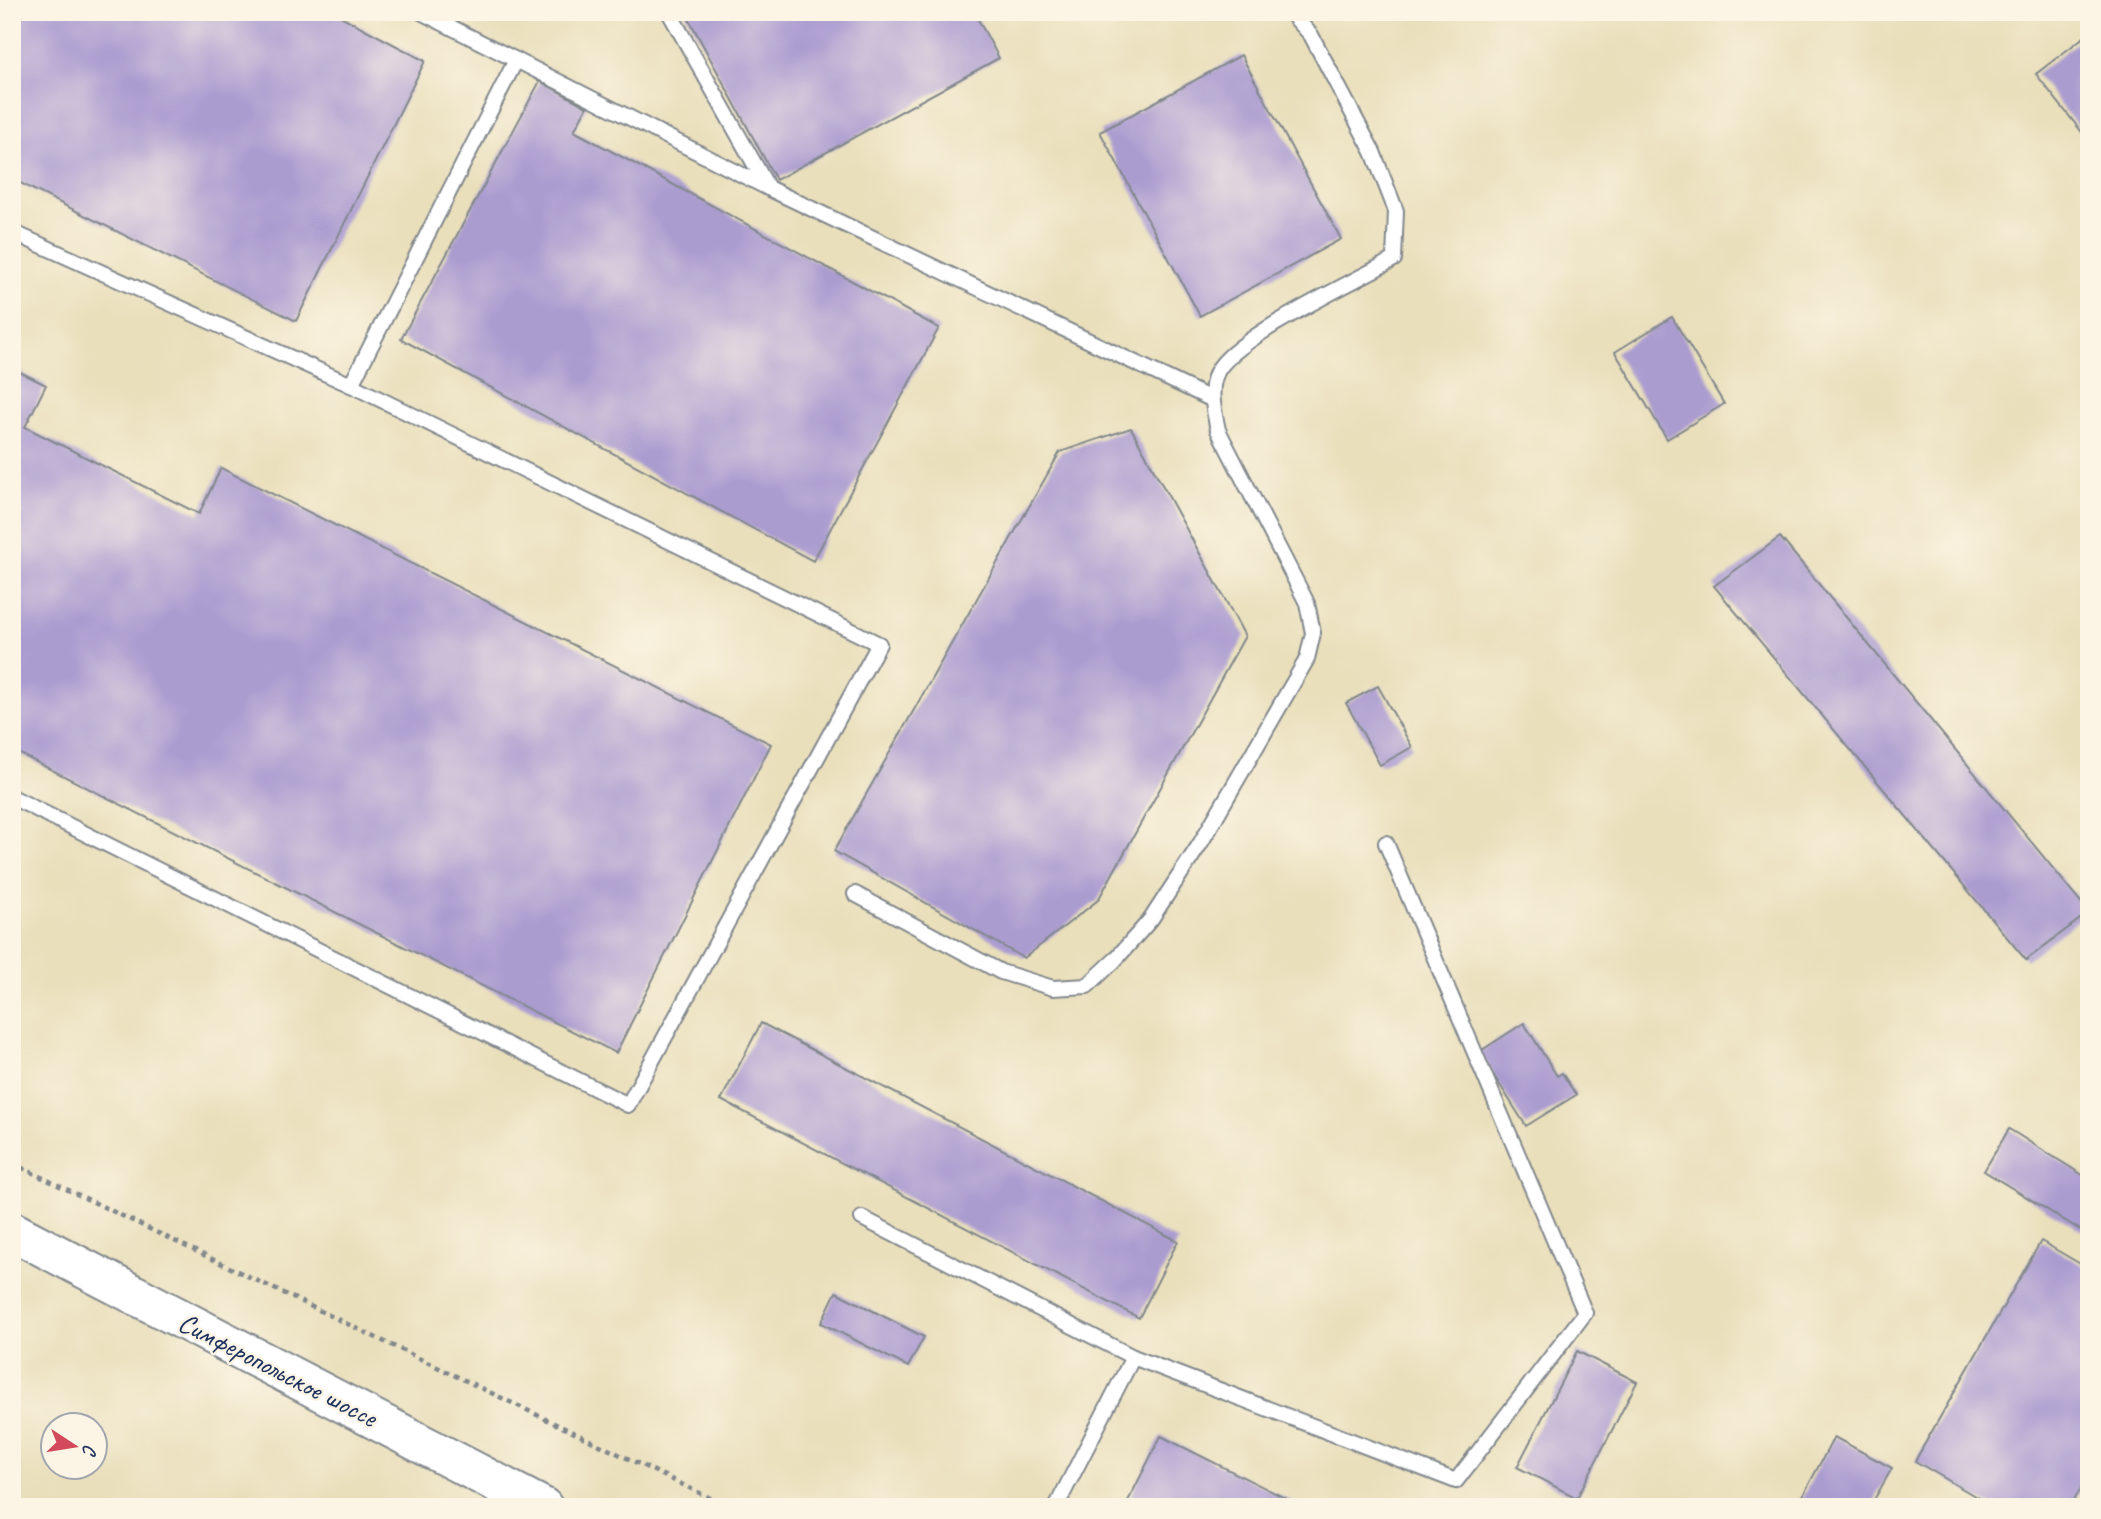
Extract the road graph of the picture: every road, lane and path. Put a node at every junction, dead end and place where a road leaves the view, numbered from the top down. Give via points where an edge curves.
1 (421, 12) edge
2 (669, 12) edge
3 (1290, 12) edge
4 (516, 60) junction
5 (768, 188) junction
6 (12, 232) edge
7 (351, 385) junction
8 (1211, 399) junction
9 (12, 797) edge
10 (1387, 843) dead end
11 (855, 894) dead end
12 (12, 1163) edge
13 (862, 1218) dead end
14 (12, 1231) edge
15 (1133, 1357) junction
16 (543, 1507) edge
17 (729, 1507) edge
18 (1056, 1507) edge

1 - 4 lane
2 - 5 lane
3 - 8 lane via 1311,35 1373,152 1396,211 1394,259 1242,346 1218,369
4 - 5 lane
4 - 7 lane
5 - 8 lane
6 - 7 lane
7 - 9 lane via 879,644 628,1105
8 - 11 lane via 1218,430 1307,603 1312,633 1307,659 1151,919 1087,986 1053,988 1001,972
10 - 15 lane via 1585,1313 1456,1481
12 - 17 path
13 - 15 lane
14 - 16 main road, Симферопольское шоссе
15 - 18 lane

